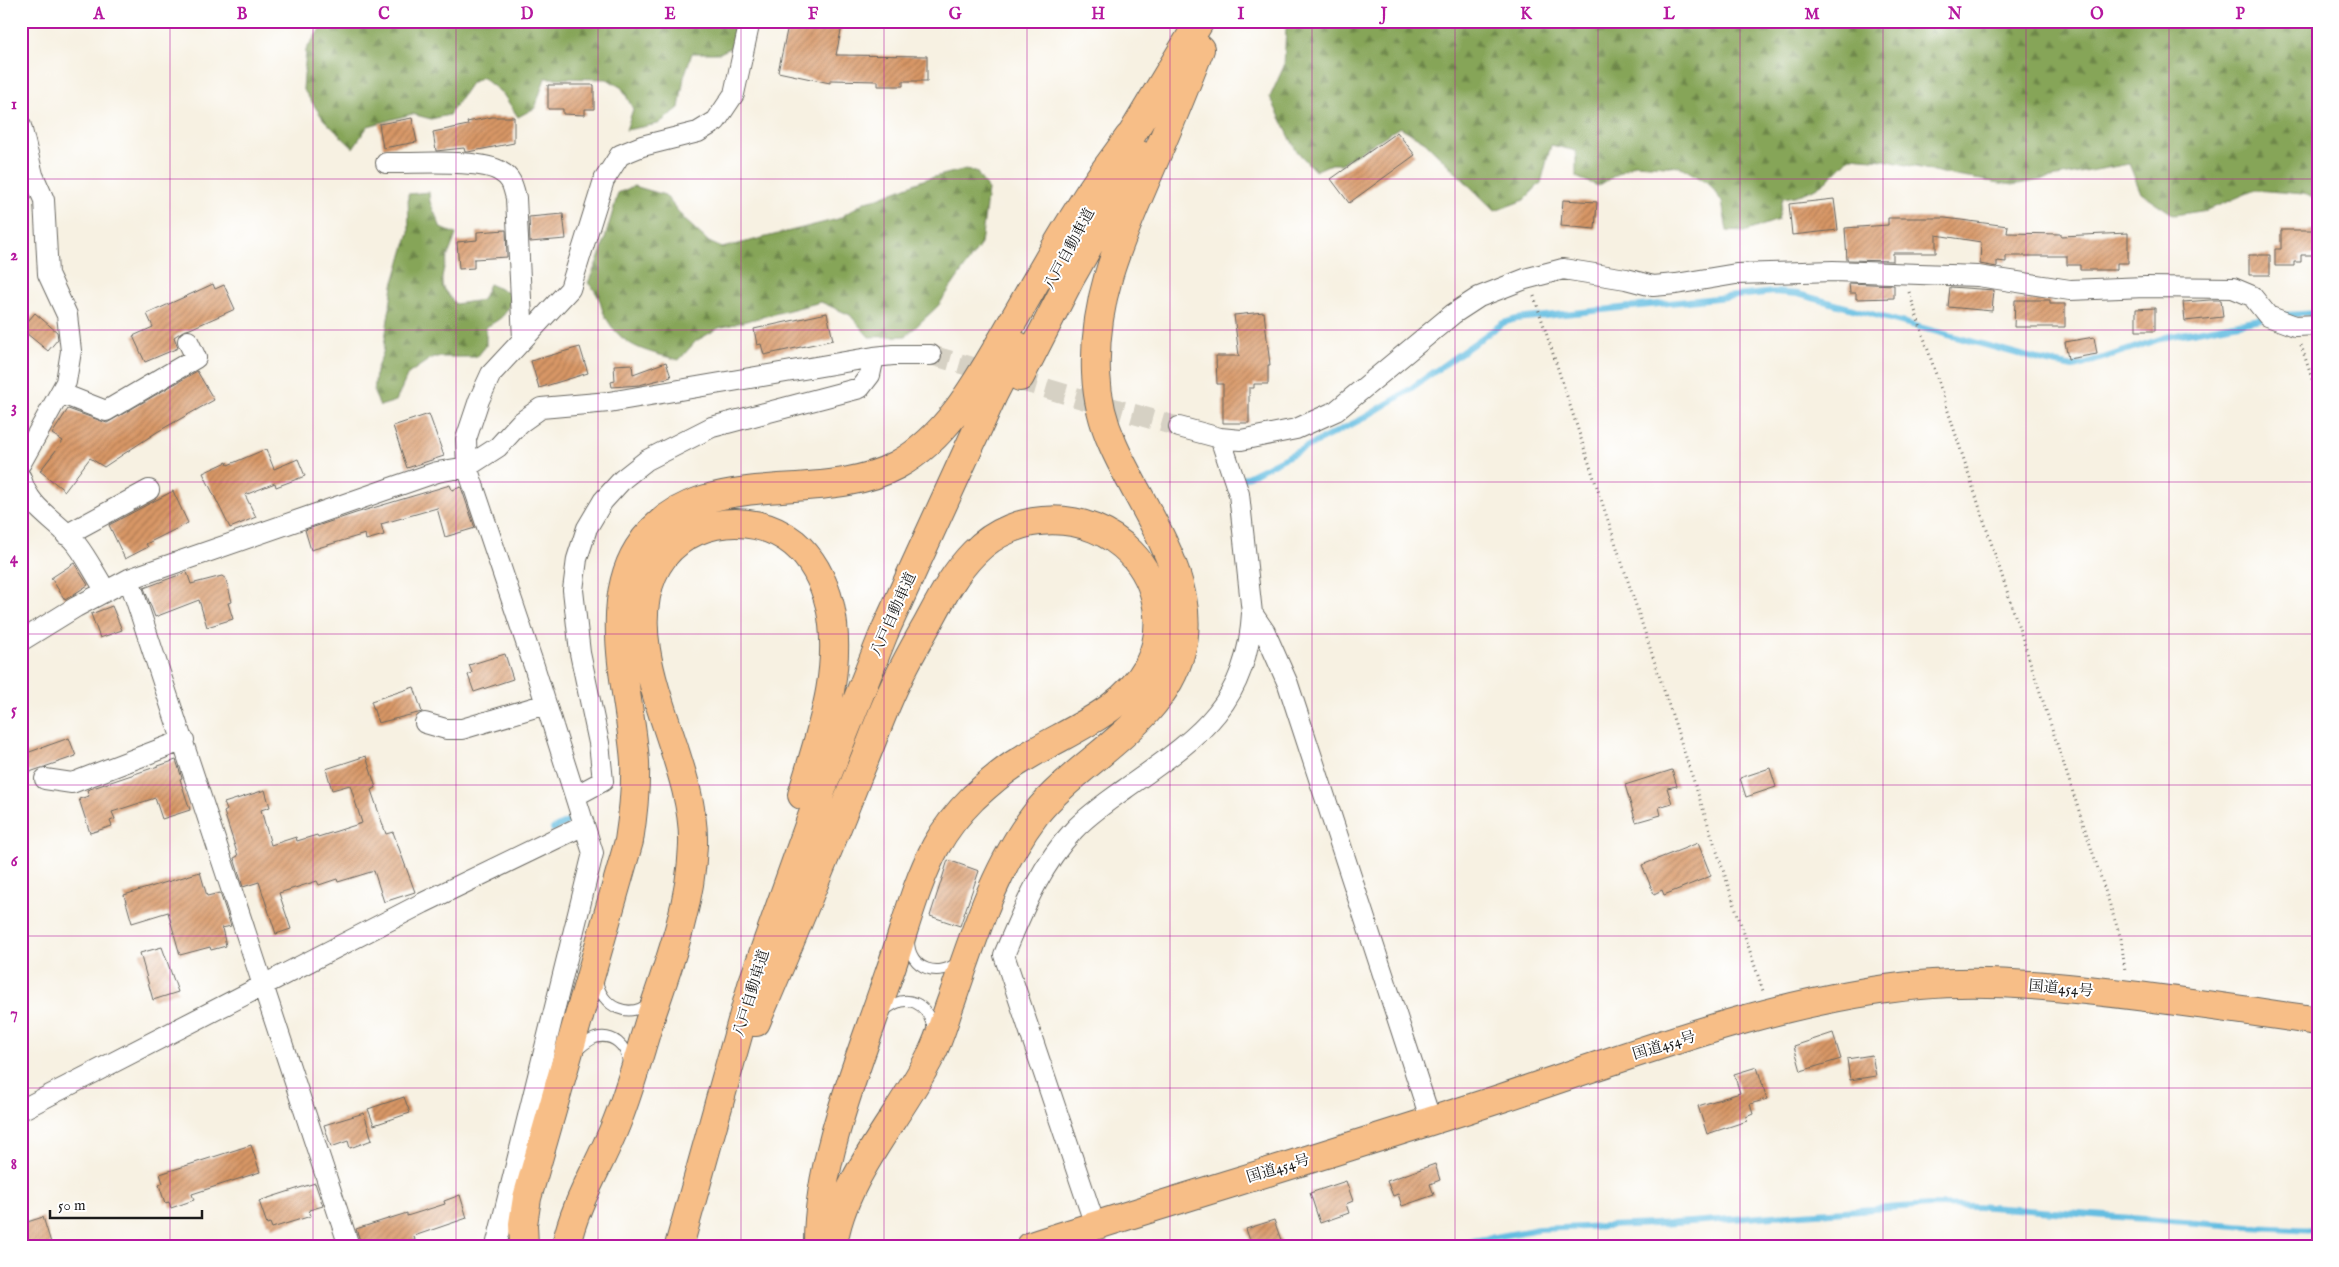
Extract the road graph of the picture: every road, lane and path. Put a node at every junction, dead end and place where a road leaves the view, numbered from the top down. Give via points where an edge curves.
1 (750, 21) edge
2 (1200, 21) edge
3 (1216, 21) edge
4 (1200, 49) junction
5 (21, 126) edge
6 (1129, 137) junction
7 (386, 163) dead end
8 (1902, 272) junction
9 (1525, 279) junction
10 (2318, 325) edge
11 (2295, 326) junction
12 (523, 339) junction
13 (188, 341) dead end
14 (931, 355) tunnel mouth
15 (874, 357) junction
16 (60, 393) junction
17 (2318, 397) edge
18 (1179, 427) tunnel mouth
19 (1220, 438) junction
20 (21, 463) edge
21 (467, 467) junction
22 (21, 478) edge
23 (149, 490) dead end
24 (66, 535) junction
25 (129, 579) junction
26 (106, 591) junction
27 (1252, 614) junction
28 (21, 641) edge
29 (546, 704) junction
30 (425, 723) dead end
31 (184, 740) junction
32 (46, 779) dead end
33 (575, 796) junction
34 (584, 825) junction
35 (909, 917) junction
36 (969, 952) junction
37 (595, 961) junction
38 (263, 985) junction
39 (752, 985) junction
40 (660, 991) junction
41 (2129, 994) junction
42 (1770, 1013) junction
43 (2318, 1021) edge
44 (756, 1022) junction
45 (871, 1026) junction
46 (932, 1053) junction
47 (563, 1075) junction
48 (629, 1084) junction
49 (21, 1110) edge
50 (1432, 1121) junction
51 (1095, 1225) junction
52 (349, 1246) edge
53 (496, 1246) edge
54 (524, 1246) edge
55 (566, 1246) edge
56 (679, 1246) edge
57 (695, 1246) edge
58 (818, 1246) edge
59 (833, 1246) edge
60 (1031, 1246) edge

1 - 12 street via 734,94 716,121 698,132 620,155 597,197 570,288
2 - 6 highway, 八戸自動車道
3 - 4 highway, 八戸自動車道
4 - 36 highway via 1113,257 1100,302 1097,337 1096,375 1101,409 1112,443 1174,568 1184,609 1182,649 1167,683 1150,706 1128,730 1051,797 1024,831 1002,870
4 - 44 highway, 八戸自動車道 via 1071,277 1008,401 908,616 830,810
5 - 16 street via 33,175 44,200 48,274 67,315 70,351 66,382
6 - 37 highway via 1081,204 960,407 913,455 896,465 859,478 723,494 700,500 665,520 638,549 624,586 620,630 635,764 633,815 624,863
6 - 39 highway, 八戸自動車道 via 993,395 884,633 824,783
7 - 12 street via 492,167 512,181 516,198
8 - 9 street via 1736,274 1653,286 1563,268
8 - 11 street via 1978,276 2070,290 2145,286 2233,288 2252,296 2268,316
8 - 41 path via 2121,939
9 - 19 street via 1479,297 1453,314 1336,411 1296,429 1268,436 1241,440
9 - 42 path via 1536,300
10 - 11 street
11 - 17 path
12 - 21 street via 491,374 479,400 466,439
13 - 16 street via 196,358 106,411
14 - 15 street
15 - 21 street via 609,402 541,408 520,423 498,447
15 - 33 street via 870,375 860,388 712,427 647,460 603,500 587,528 576,559 573,590 580,653 599,743 603,781
16 - 20 street
18 - 19 street
19 - 27 street via 1239,494
21 - 25 street via 436,472
21 - 29 street
22 - 24 street via 24,489 38,509
23 - 24 street
24 - 26 street via 76,544
25 - 26 street
25 - 31 street
26 - 28 street
27 - 50 street via 1265,632 1288,684
27 - 51 street via 1245,662 1222,707 1180,750 1099,808 1053,854 1028,897 1004,955
29 - 30 street via 462,729 446,729
29 - 33 street
31 - 32 street via 72,783
31 - 38 street
33 - 34 street
34 - 38 street
34 - 53 street via 593,853
35 - 36 lane via 909,948 920,966 932,970 945,969
35 - 44 highway via 937,845 953,819 974,797 1020,760 1112,706 1138,681 1148,666 1158,633 1155,595 1139,562 1113,538 1096,529 1076,523 1036,520 992,537 960,569 898,678
35 - 45 highway
36 - 46 highway
37 - 40 lane via 601,995 617,1009 639,1008
37 - 47 highway
38 - 49 street
38 - 52 street
39 - 40 highway via 780,869 825,717 831,684 834,631 826,590 818,571 793,542 760,526 724,524 697,530 674,544 653,573 644,609 646,651 686,783 693,842 684,913
39 - 56 highway, 八戸自動車道
40 - 48 highway
41 - 42 highway, 国道454号 via 1995,982 1920,985 1842,996
41 - 43 highway, 国道454号
42 - 50 highway, 国道454号
44 - 57 highway, 八戸自動車道
45 - 46 lane via 894,1003 908,1000 919,1004 927,1011 935,1033
45 - 58 highway via 826,1172 820,1199
46 - 59 highway via 847,1196 835,1228
47 - 48 lane via 575,1052 587,1042 608,1038 624,1048 628,1058
47 - 54 highway via 527,1198
48 - 55 highway via 618,1120 574,1218
50 - 51 highway, 国道454号
51 - 60 highway, 国道454号

